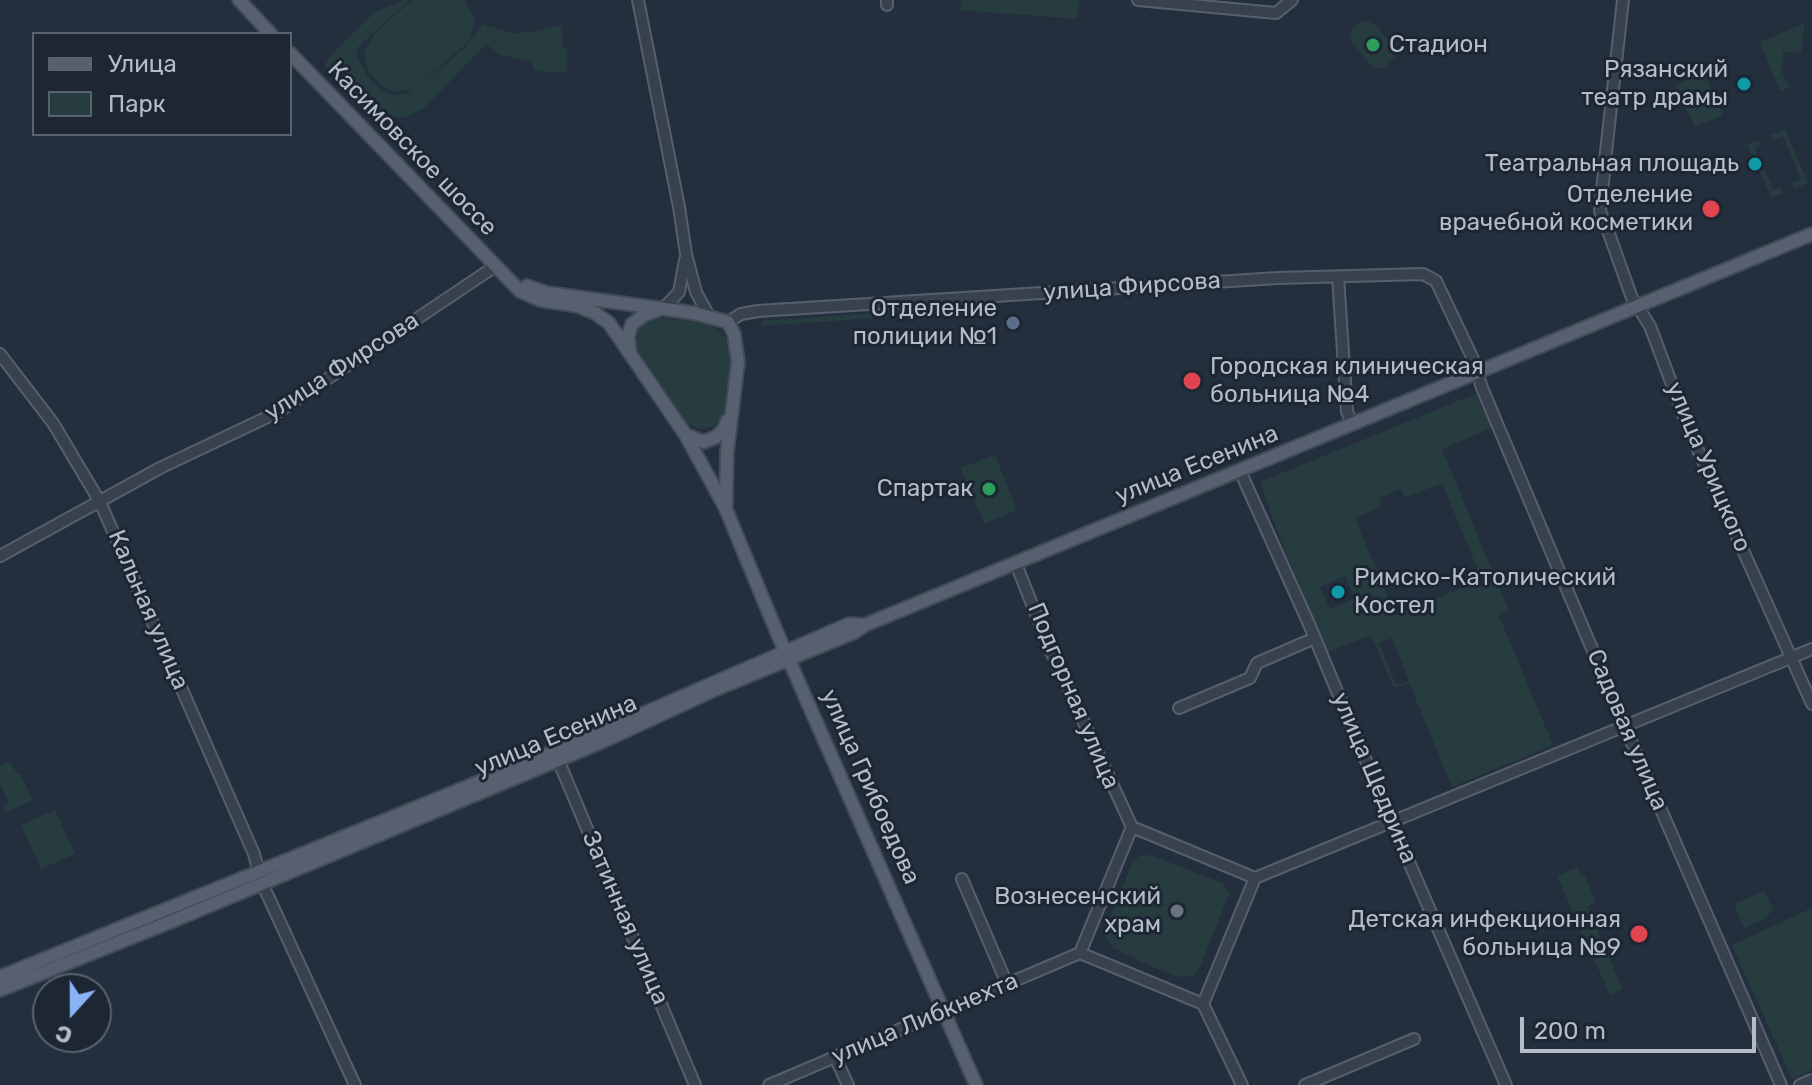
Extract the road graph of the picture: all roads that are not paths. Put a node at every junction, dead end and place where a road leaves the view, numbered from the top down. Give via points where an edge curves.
1 (239, 0) edge
2 (638, 0) edge
3 (1138, 0) edge
4 (1292, 0) edge
5 (1623, 0) edge
6 (269, 32) edge
7 (292, 55) edge
8 (1602, 216) dead end
9 (1607, 228) dead end
10 (1812, 234) edge
11 (686, 254) junction
12 (498, 270) junction
13 (1338, 277) junction
14 (1637, 306) junction
15 (663, 309) junction
16 (709, 316) junction
17 (728, 322) junction
18 (0, 354) edge
19 (630, 355) junction
20 (1478, 373) junction
21 (732, 406) junction
22 (1353, 424) junction
23 (694, 441) junction
24 (727, 452) junction
25 (1240, 471) junction
26 (100, 502) junction
27 (725, 507) junction
28 (0, 556) edge
29 (1016, 564) junction
30 (1315, 638) junction
31 (1812, 649) edge
32 (787, 656) junction
33 (1790, 658) junction
34 (1812, 704) edge
35 (1179, 708) dead end
36 (1625, 727) junction
37 (556, 755) junction
38 (1392, 823) junction
39 (1132, 827) junction
40 (260, 877) junction
41 (1255, 878) junction
42 (962, 879) dead end
43 (99, 936) junction
44 (105, 949) junction
45 (1080, 953) junction
46 (0, 977) edge
47 (1007, 984) junction
48 (0, 990) edge
49 (1203, 1004) junction
50 (944, 1011) junction
51 (1414, 1039) dead end
52 (835, 1057) junction
53 (1812, 1080) edge
54 (355, 1085) edge
55 (695, 1085) edge
56 (769, 1085) edge
57 (848, 1085) edge
58 (976, 1085) edge
59 (1242, 1085) edge
60 (1305, 1085) edge
61 (1506, 1085) edge
62 (1781, 1085) edge
63 (1800, 1085) edge

1 - 6 main road
2 - 11 street
3 - 4 street via 1276,13
5 - 8 street
7 - 12 main road, Касимовское шоссе
9 - 14 street, улица Урицкого
10 - 14 main road, улица Есенина
11 - 15 street via 679,292
11 - 16 street
12 - 15 main road, Касимовское шоссе via 547,293
12 - 19 main road, Касимовское шоссе via 520,291 540,300 595,313 609,323
12 - 26 street, улица Фирсова via 278,412
13 - 17 street, улица Фирсова via 758,311
13 - 20 street, улица Фирсова via 1423,274 1436,281
13 - 22 street via 1347,412
14 - 20 main road, улица Есенина
14 - 33 street, улица Урицкого
15 - 16 main road, Касимовское шоссе
15 - 19 main road via 632,324
16 - 17 main road, Касимовское шоссе
17 - 21 main road via 738,362
18 - 26 street, Кальная улица via 53,423
19 - 23 main road, Касимовское шоссе
20 - 22 main road, улица Есенина
20 - 36 street, Садовая улица
21 - 23 main road via 716,437
21 - 24 main road
22 - 25 main road, улица Есенина
23 - 24 main road
23 - 27 main road, Касимовское шоссе
24 - 27 main road
25 - 29 main road, улица Есенина
25 - 30 street, улица Щедрина
26 - 28 street, улица Фирсова
26 - 40 street, Кальная улица
27 - 32 main road, улица Грибоедова
29 - 32 main road, улица Есенина
29 - 39 street, Подгорная улица
30 - 35 street via 1257,663 1250,678
30 - 38 street, улица Щедрина
31 - 33 street
32 - 37 main road, улица Есенина
32 - 50 main road, улица Грибоедова
33 - 34 street, улица Урицкого
33 - 36 street
36 - 38 street
36 - 62 street, Садовая улица
37 - 40 main road, улица Есенина
37 - 55 street, Затинная улица
38 - 41 street
38 - 61 street, улица Щедрина
39 - 41 street
39 - 45 street
40 - 43 main road
40 - 44 main road
40 - 54 street, Кальная улица
41 - 49 street
42 - 47 street
43 - 44 street
43 - 46 main road
44 - 48 main road
45 - 47 street, улица Либкнехта
45 - 49 street
47 - 50 street, улица Либкнехта
49 - 59 street
50 - 52 street, улица Либкнехта
50 - 58 main road, улица Грибоедова
51 - 60 street
52 - 56 street, улица Либкнехта
52 - 57 street
53 - 63 street

